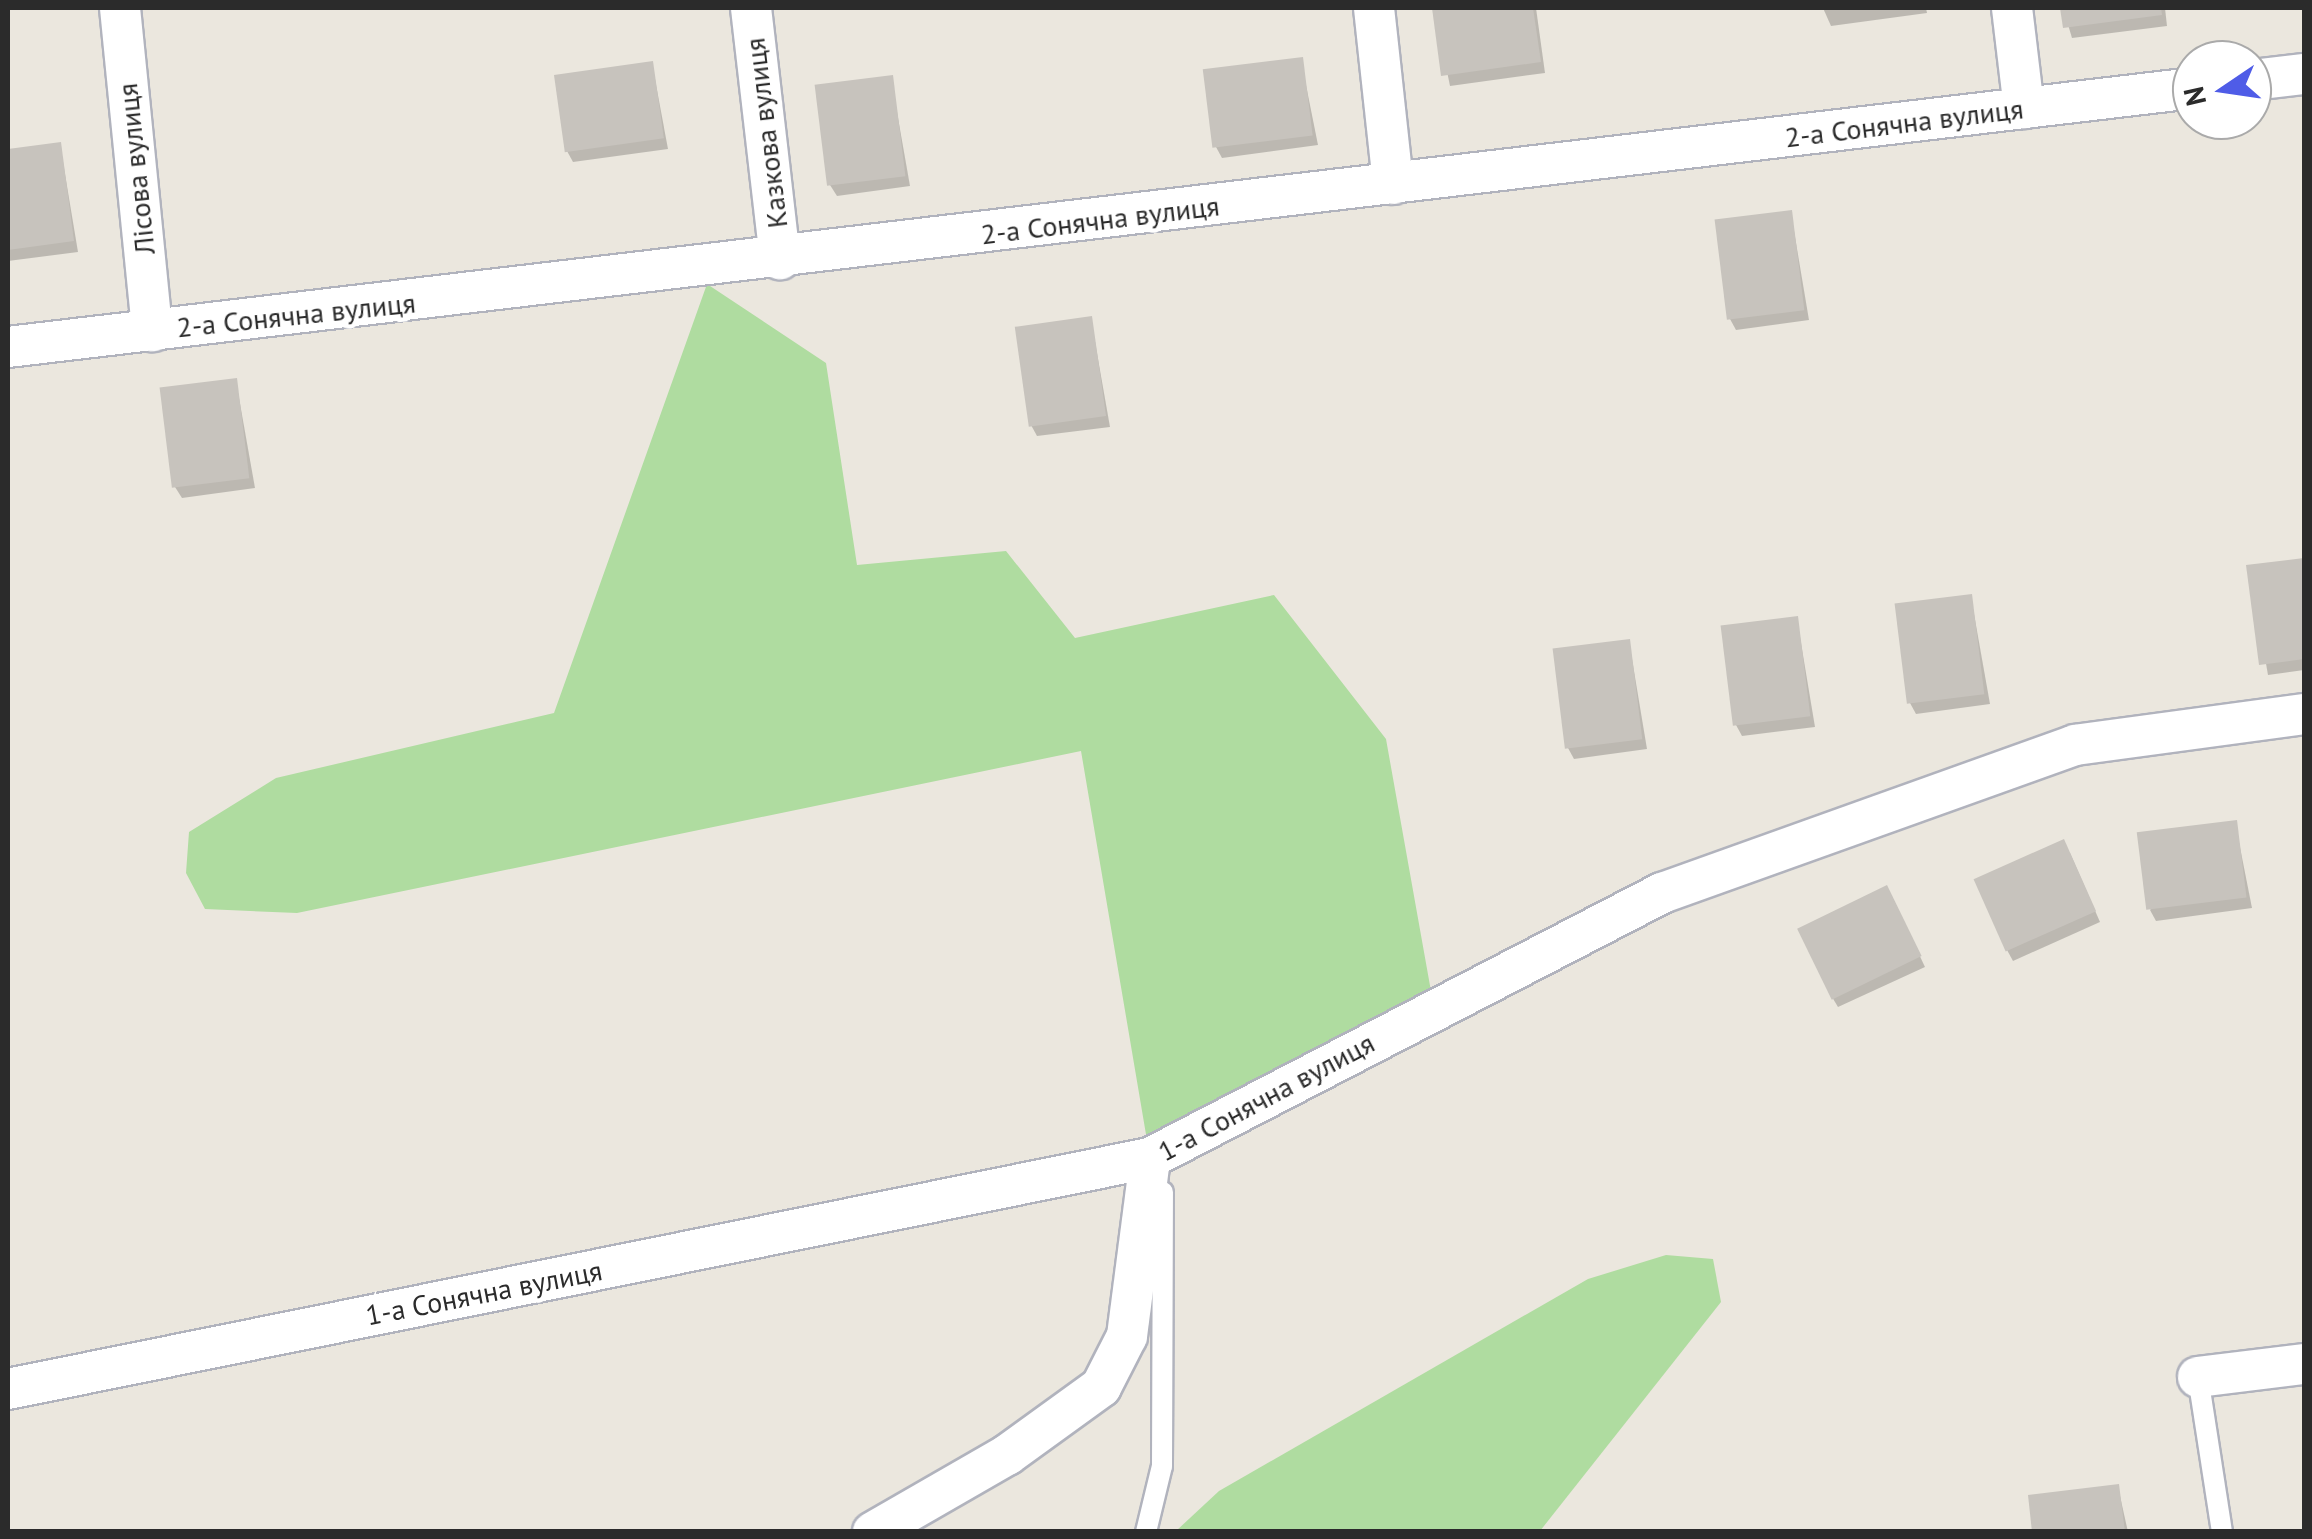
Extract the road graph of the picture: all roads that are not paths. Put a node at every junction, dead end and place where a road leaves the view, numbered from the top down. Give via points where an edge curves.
1 (120, 8) edge
2 (751, 8) edge
3 (1374, 8) edge
4 (2012, 8) edge
5 (2304, 74) edge
6 (2272, 78) edge
7 (2172, 90) edge
8 (2024, 108) junction
9 (1394, 184) junction
10 (780, 259) junction
11 (152, 331) junction
12 (8, 347) edge
13 (2304, 714) edge
14 (1150, 1158) junction
15 (2304, 1364) edge
16 (2198, 1377) joint
17 (8, 1389) edge
18 (873, 1532) edge
19 (1146, 1532) edge
20 (2222, 1532) edge

1 - 11 street, Лісова вулиця
2 - 10 street, Казкова вулиця
3 - 9 street
4 - 8 street
5 - 6 street
7 - 8 street, 2-а Сонячна вулиця
8 - 9 street, 2-а Сонячна вулиця
9 - 10 street, 2-а Сонячна вулиця
10 - 11 street, 2-а Сонячна вулиця
11 - 12 street, 2-а Сонячна вулиця
13 - 14 street, 1-а Сонячна вулиця via 2075,744 1662,892
14 - 17 street, 1-а Сонячна вулиця
14 - 18 street via 1127,1336 1102,1387 1007,1455
14 - 19 lane via 1163,1186 1162,1466
15 - 16 street
16 - 20 lane

